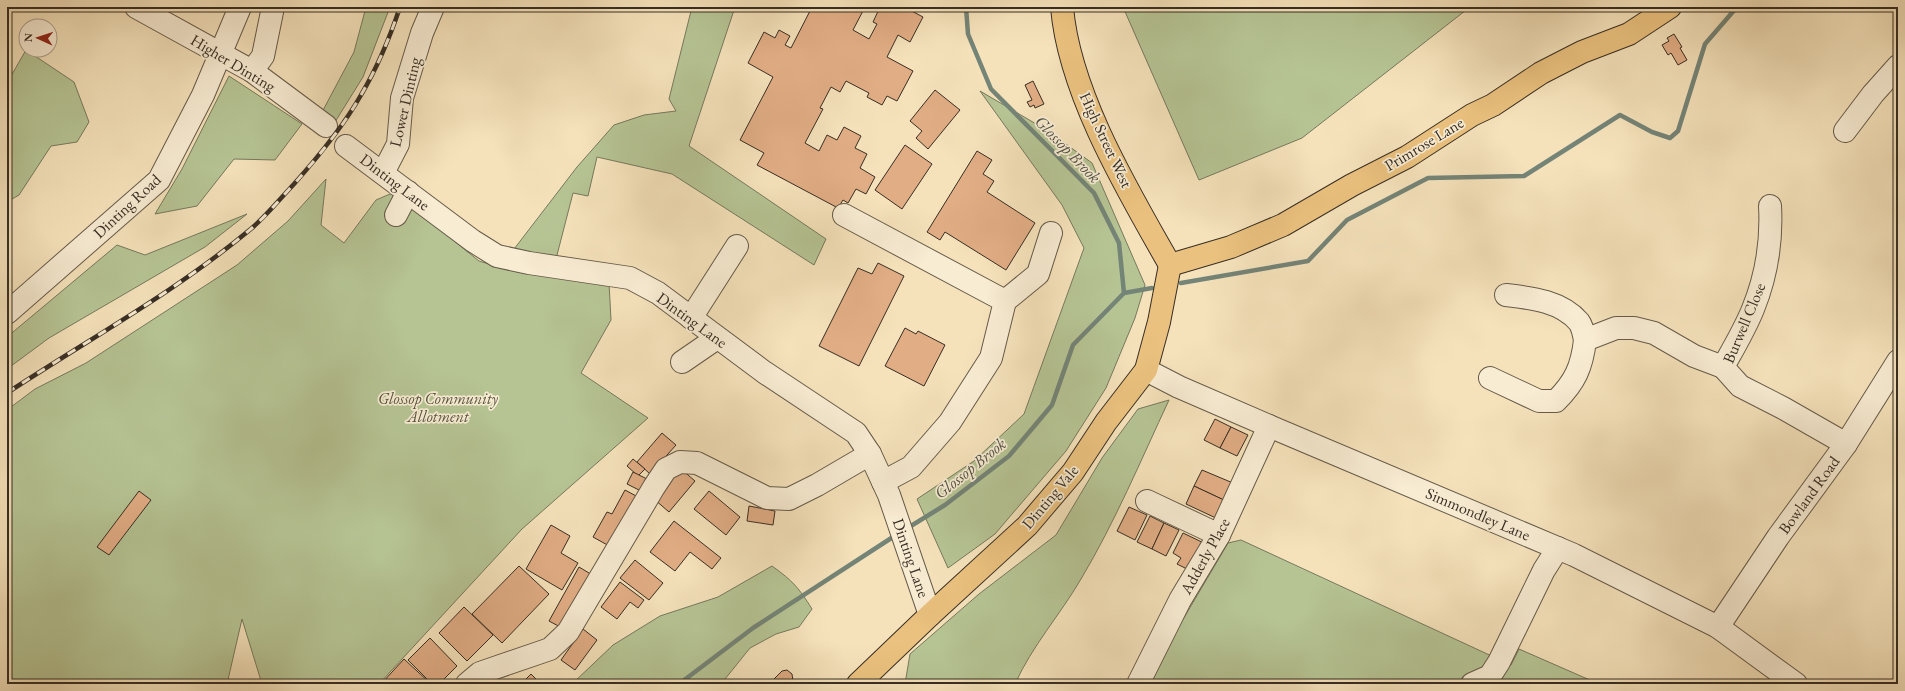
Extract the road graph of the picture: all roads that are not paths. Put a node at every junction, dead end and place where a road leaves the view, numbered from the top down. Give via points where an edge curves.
1 (136, 7) edge
2 (240, 7) edge
3 (273, 7) edge
4 (433, 7) edge
5 (1062, 7) edge
6 (1670, 7) edge
7 (221, 54) junction
8 (1898, 66) edge
9 (252, 71) junction
10 (326, 126) dead end
11 (1845, 131) dead end
12 (346, 146) dead end
13 (383, 173) junction
14 (408, 192) junction
15 (1770, 206) dead end
16 (396, 215) dead end
17 (844, 215) dead end
18 (1051, 233) dead end
19 (737, 246) dead end
20 (1170, 265) junction
21 (1506, 295) dead end
22 (1005, 301) junction
23 (7, 312) edge
24 (691, 318) junction
25 (717, 338) junction
26 (1586, 340) junction
27 (682, 362) dead end
28 (1898, 362) edge
29 (1723, 367) junction
30 (1146, 370) junction
31 (1490, 378) dead end
32 (1269, 426) junction
33 (1846, 444) junction
34 (870, 454) junction
35 (883, 482) junction
36 (1147, 501) dead end
37 (1219, 536) junction
38 (1558, 548) junction
39 (930, 615) junction
40 (1718, 627) junction
41 (1790, 682) edge
42 (467, 684) edge
43 (858, 684) edge
44 (1138, 684) edge
45 (1472, 684) edge

1 - 7 street, Higher Dinting
2 - 7 street, Dinting Road
3 - 9 street via 263,56
4 - 13 street, Lower Dinting via 422,33 402,98 398,144
5 - 20 main road, High Street West via 1070,52 1084,97 1126,184
6 - 20 main road, Primrose Lane via 1629,34 1582,52 1541,73 1407,156 1283,225 1231,247
7 - 9 street, Higher Dinting
7 - 23 street, Dinting Road via 184,134 159,180
8 - 11 street
9 - 10 street, Higher Dinting
12 - 13 street, Dinting Lane
13 - 14 street, Dinting Lane
14 - 16 street
14 - 24 street, Dinting Lane via 473,241 498,256 630,278 658,293
15 - 29 street, Burwell Close via 1771,232 1764,273 1753,310
17 - 22 street
18 - 22 street via 1038,274
19 - 24 street
20 - 30 main road, Dinting Vale
21 - 26 street via 1542,300 1564,311 1579,322
22 - 35 street via 991,358 950,422 911,467
24 - 25 street, Dinting Lane
25 - 27 street
25 - 34 street, Dinting Lane via 856,433
26 - 29 street via 1616,328 1634,328 1654,333 1694,356
26 - 31 street via 1580,364 1570,386 1556,400 1539,401
28 - 33 street, Bowland Road
29 - 33 street, Burwell Close via 1740,386
30 - 32 street, Simmondley Lane
30 - 39 main road, Dinting Vale via 1106,422 1073,472 1027,526
32 - 37 street, Adderly Place
32 - 38 street, Simmondley Lane
33 - 40 street, Bowland Road via 1778,537
34 - 35 street, Dinting Lane
34 - 42 street via 789,499 767,498 697,463 680,462 666,469 568,632 550,649 480,673
35 - 39 street, Dinting Lane
36 - 37 street
37 - 44 street, Adderly Place via 1180,600
38 - 40 street, Simmondley Lane
38 - 45 street via 1544,570 1490,676
39 - 43 main road, Dinting Vale
40 - 41 street, Simmondley Lane

